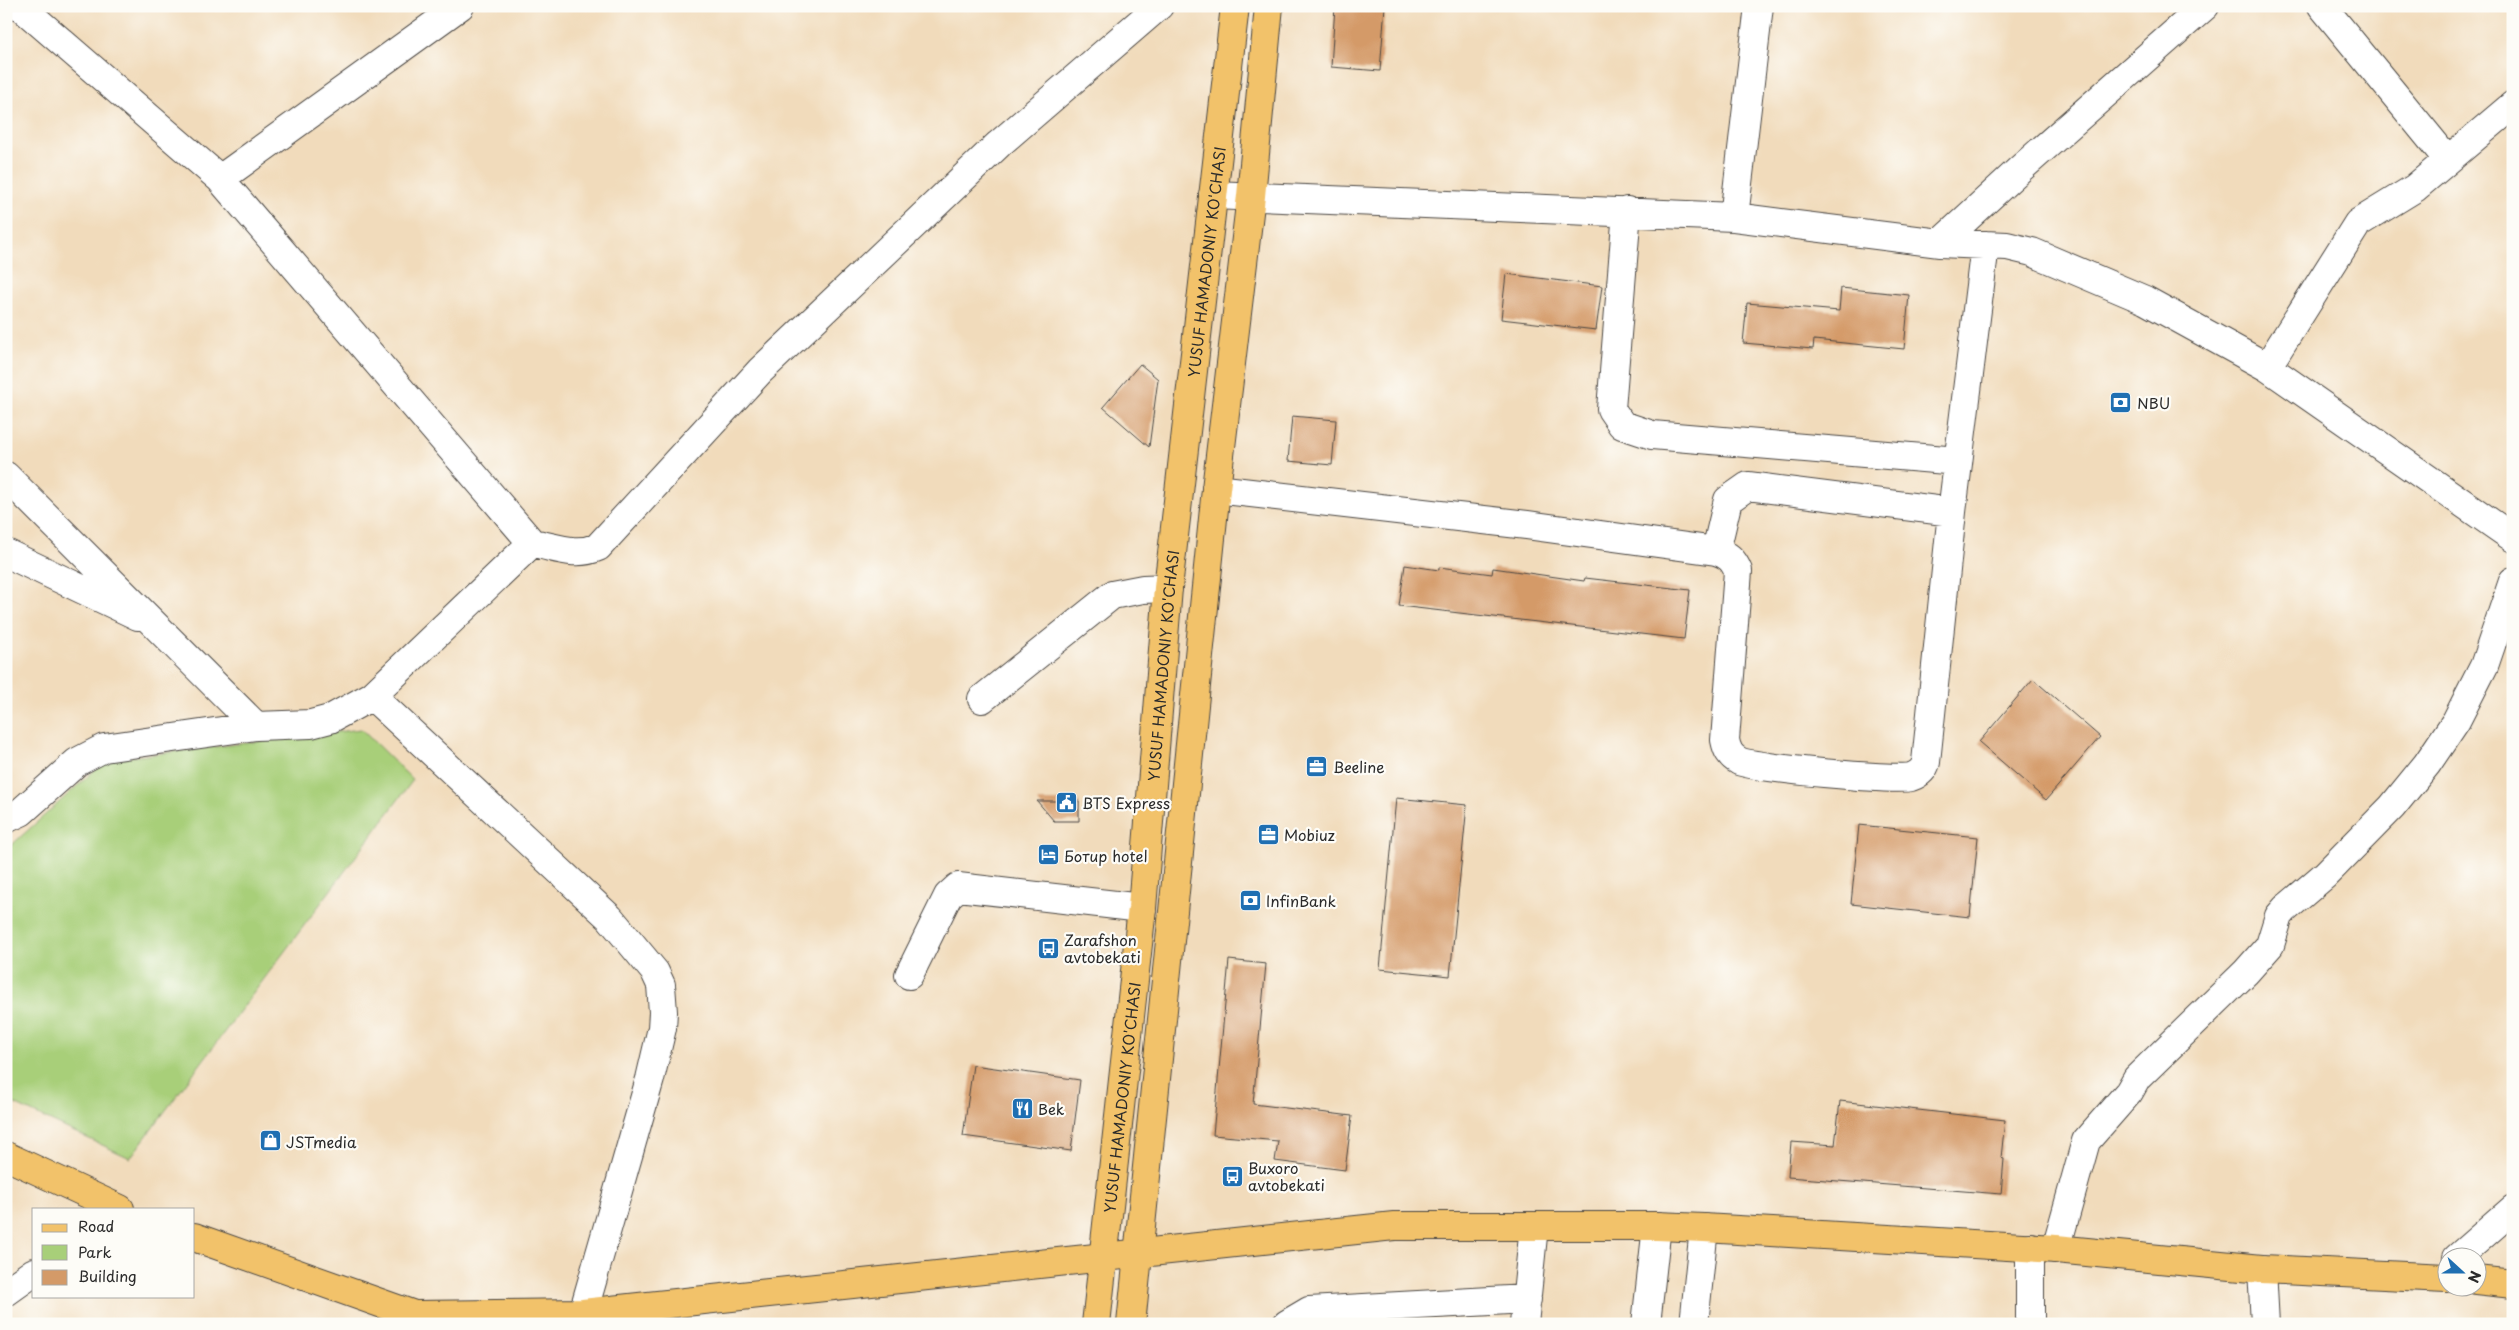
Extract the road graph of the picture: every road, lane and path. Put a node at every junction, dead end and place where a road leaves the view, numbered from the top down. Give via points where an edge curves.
1 (20, 6) edge
2 (460, 6) edge
3 (1160, 6) edge
4 (1269, 6) edge
5 (1759, 6) edge
6 (2205, 6) edge
7 (2322, 6) edge
8 (1230, 11) edge
9 (2513, 104) edge
10 (2448, 160) junction
11 (220, 179) junction
12 (1213, 195) junction
13 (1251, 196) junction
14 (1627, 211) junction
15 (1734, 218) junction
16 (1940, 243) junction
17 (1985, 245) junction
18 (2266, 366) junction
19 (1958, 461) junction
20 (6, 476) edge
21 (1216, 490) junction
22 (1952, 512) junction
23 (2513, 538) edge
24 (532, 543) junction
25 (1716, 551) junction
26 (6, 553) edge
27 (2513, 581) edge
28 (1168, 588) junction
29 (153, 622) junction
30 (372, 696) junction
31 (982, 698) dead end
32 (256, 726) junction
33 (6, 819) edge
34 (1142, 908) junction
35 (909, 975) dead end
36 (6, 1156) edge
37 (117, 1208) edge
38 (2513, 1209) edge
39 (1534, 1226) junction
40 (1657, 1226) junction
41 (1704, 1228) junction
42 (195, 1237) edge
43 (2043, 1248) junction
44 (2468, 1248) edge
45 (1139, 1254) junction
46 (1102, 1258) junction
47 (2262, 1269) junction
48 (32, 1273) edge
49 (2436, 1274) edge
50 (2486, 1281) edge
51 (2513, 1284) edge
52 (6, 1292) edge
53 (583, 1312) junction
54 (1525, 1312) edge
55 (409, 1319) edge
56 (1096, 1324) edge
57 (1132, 1324) edge
58 (1287, 1324) edge
59 (1646, 1324) edge
60 (1694, 1324) edge
61 (2030, 1324) edge
62 (2265, 1324) edge

1 - 11 street
2 - 11 street
3 - 24 street via 999,144 760,371 598,546 576,553
4 - 13 main road
5 - 15 street
6 - 16 street
7 - 10 street
8 - 12 main road, YUSUF HAMADONIY KO'CHASI
9 - 10 street
10 - 18 street via 2407,193 2358,223
11 - 24 street
12 - 13 street
12 - 28 main road, YUSUF HAMADONIY KO'CHASI
13 - 14 street
13 - 21 main road
14 - 15 street
14 - 19 street via 1611,410 1622,425 1652,435
15 - 16 street
16 - 17 street
17 - 18 street via 2032,252 2144,300
17 - 19 street
18 - 23 street
19 - 22 street
20 - 29 street
21 - 25 street via 1527,525
21 - 45 main road
22 - 25 street via 1748,486 1728,500
22 - 25 street via 1926,762 1921,772 1909,777 1850,775 1753,764 1742,762 1726,750 1738,571 1732,559
24 - 30 street
26 - 29 street
27 - 43 street via 2484,666 2456,721 2427,764 2392,807 2325,875 2285,909 2270,945 2137,1078 2129,1092 2086,1140
28 - 31 street via 1143,588 1112,595
28 - 34 main road, YUSUF HAMADONIY KO'CHASI
29 - 32 street
30 - 32 street via 330,719 311,724
30 - 53 street via 610,918 655,972 661,985 662,1028 650,1079
32 - 33 street via 95,751 68,768 21,812
34 - 35 street via 958,887 948,896
34 - 46 main road, YUSUF HAMADONIY KO'CHASI
36 - 37 main road
38 - 44 street
39 - 40 main road
39 - 45 main road via 1394,1226
39 - 54 street
40 - 41 main road
40 - 59 street
41 - 43 main road
41 - 60 street
42 - 55 main road
43 - 47 main road
43 - 61 street
45 - 46 main road
45 - 57 main road
46 - 53 main road
46 - 56 main road, YUSUF HAMADONIY KO'CHASI
47 - 49 main road
47 - 62 street
48 - 52 street
50 - 51 main road
53 - 55 main road
54 - 58 street via 1309,1312

